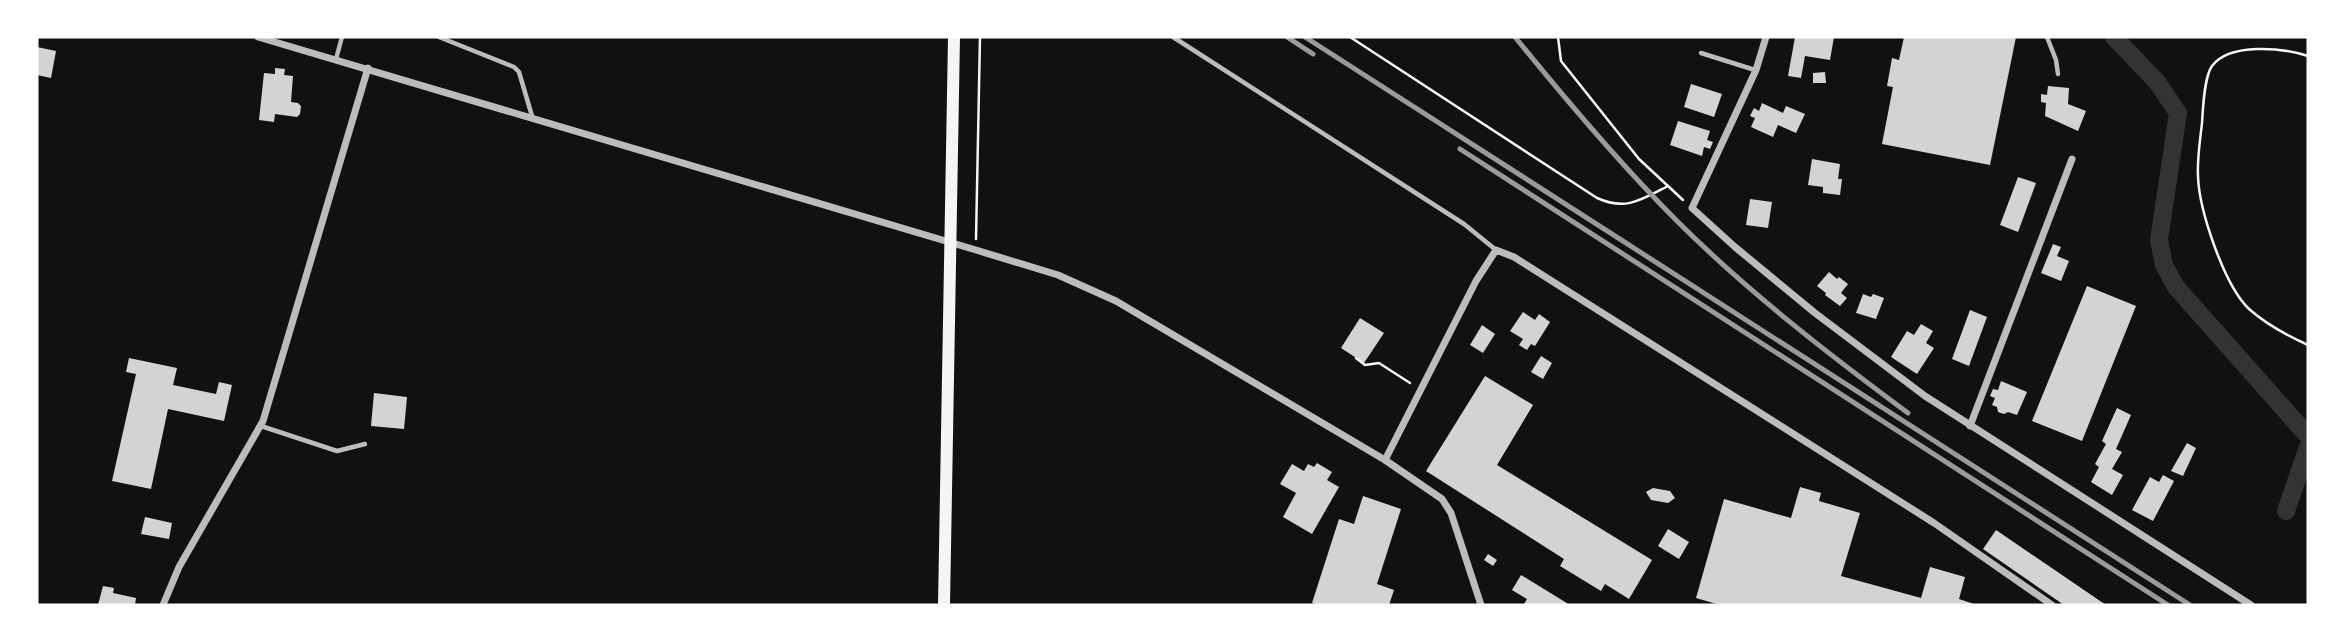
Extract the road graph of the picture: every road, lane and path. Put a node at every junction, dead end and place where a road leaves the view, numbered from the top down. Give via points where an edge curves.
1 (258, 37) edge
2 (342, 37) edge
3 (439, 37) edge
4 (954, 37) edge
5 (979, 37) edge
6 (1173, 37) edge
7 (1350, 37) edge
8 (1558, 37) edge
9 (1766, 37) edge
10 (2047, 37) edge
11 (1701, 53) dead end
12 (2308, 55) edge
13 (336, 59) junction
14 (368, 68) junction
15 (1756, 70) junction
16 (2058, 74) dead end
17 (532, 116) junction
18 (2072, 159) dead end
19 (1668, 186) junction
20 (1692, 208) junction
21 (976, 250) junction
22 (1496, 250) junction
23 (2308, 345) edge
24 (1356, 358) dead end
25 (1422, 391) junction
26 (1970, 425) junction
27 (261, 426) junction
28 (365, 444) dead end
29 (1385, 460) junction
30 (163, 605) edge
31 (944, 605) edge
32 (1481, 605) edge
33 (2052, 605) edge
34 (2251, 605) edge

1 - 13 street
2 - 13 lane
3 - 17 lane via 514,67
4 - 31 main road
5 - 21 path
6 - 22 lane via 1464,224
7 - 19 path via 1597,198 1628,204
8 - 19 path via 1561,61 1639,159
9 - 15 street
10 - 16 lane
11 - 15 lane
12 - 23 path via 2287,50 2242,51 2223,56 2212,66 2197,178 2205,219 2233,286 2248,308
13 - 14 street
14 - 17 street
14 - 27 street
15 - 20 street
17 - 21 street
18 - 26 street
19 - 20 path
20 - 26 street via 1815,313
21 - 29 street via 1058,275 1116,301
22 - 25 street
22 - 33 street via 1514,257 1934,523
24 - 25 path via 1365,365 1379,363
25 - 29 street
26 - 34 street
27 - 28 lane via 337,451
27 - 30 street via 179,567
29 - 32 street via 1442,499 1451,513

